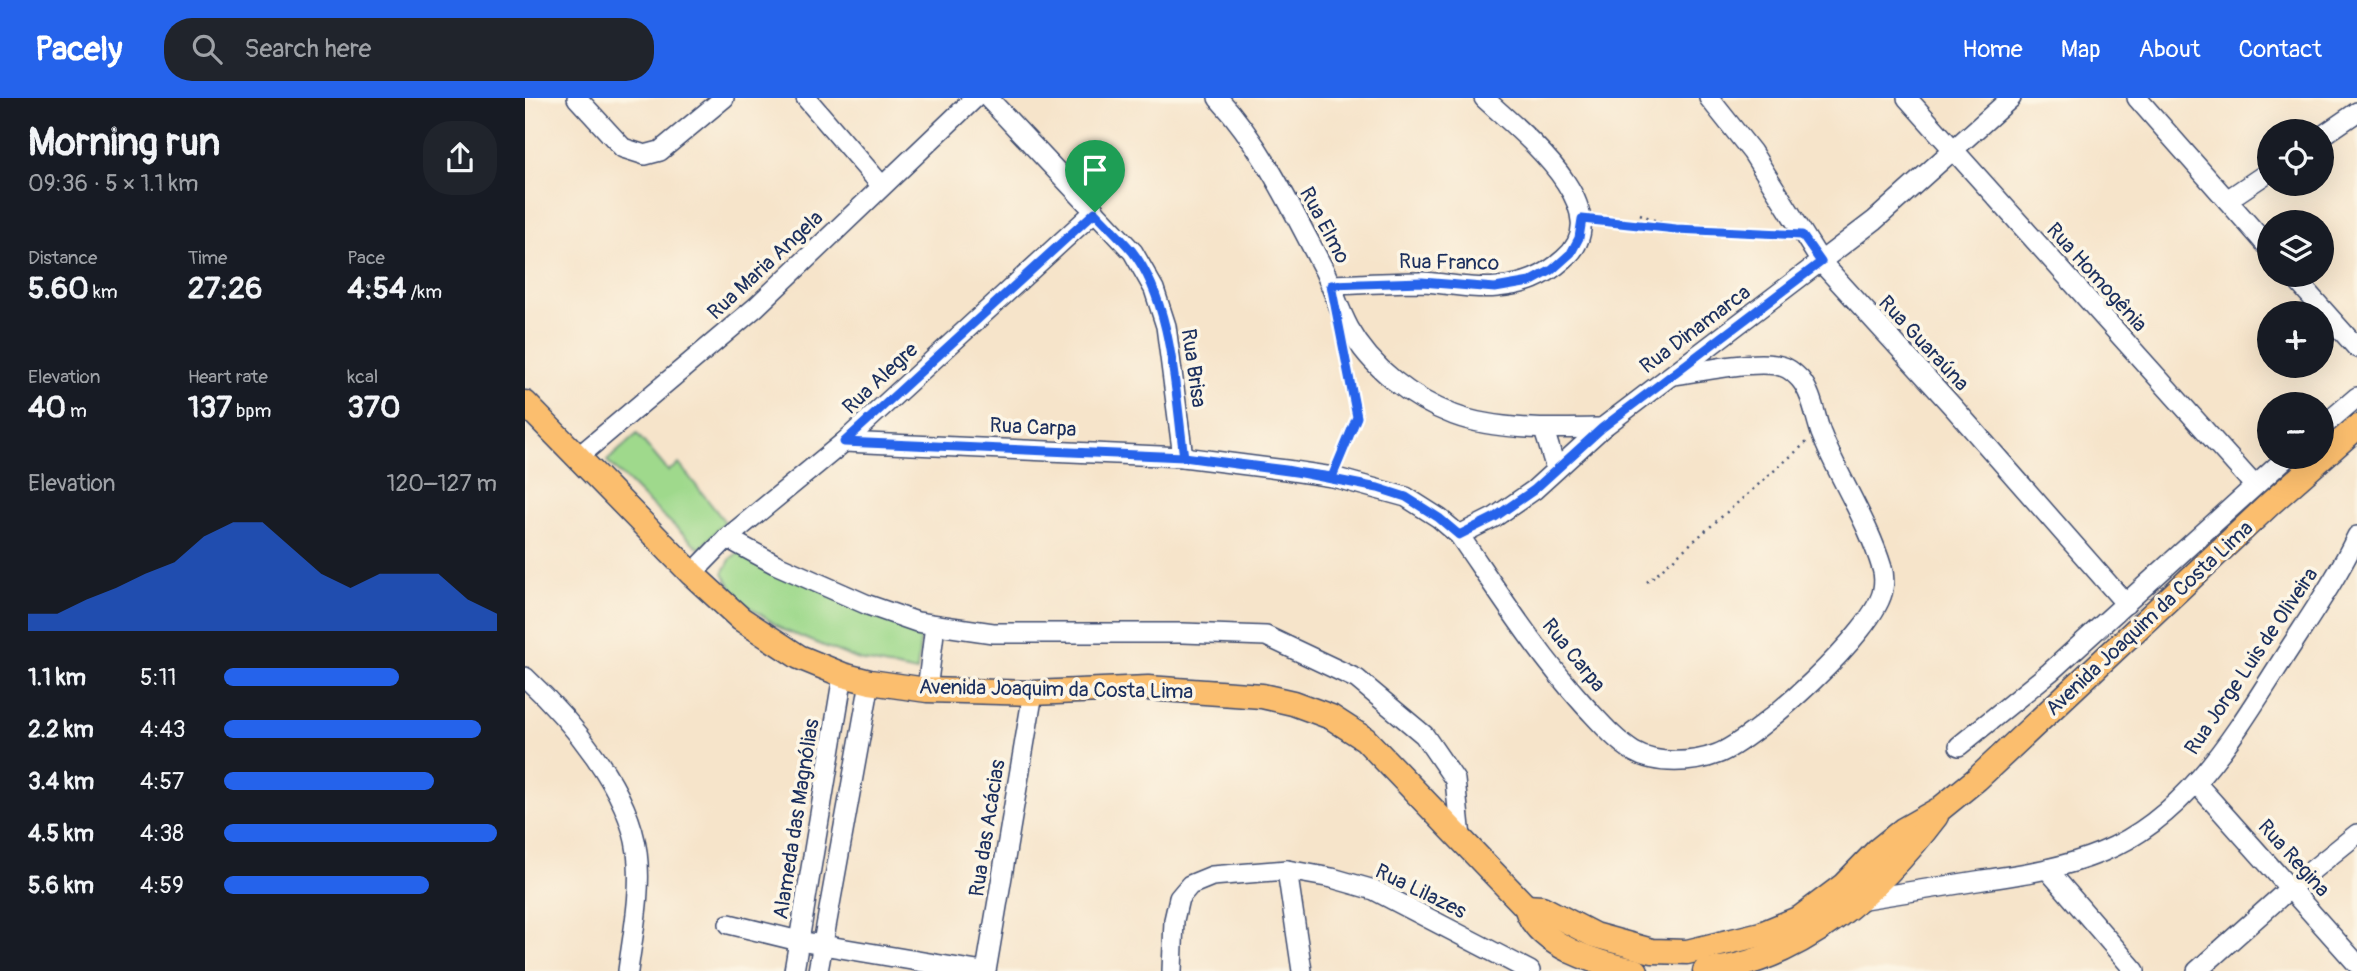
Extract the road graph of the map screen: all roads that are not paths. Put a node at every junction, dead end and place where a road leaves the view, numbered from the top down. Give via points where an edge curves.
1 (577, 98) edge
2 (724, 98) edge
3 (806, 98) edge
4 (975, 98) edge
5 (988, 98) edge
6 (1218, 98) edge
7 (1485, 98) edge
8 (1709, 98) edge
9 (1907, 98) edge
10 (2011, 98) edge
11 (2137, 98) edge
12 (2357, 112) edge
13 (2334, 128) edge
14 (1953, 150) junction
15 (2257, 180) edge
16 (881, 185) junction
17 (2227, 200) junction
18 (1095, 212) junction
19 (2257, 234) edge
20 (1821, 262) junction
21 (1331, 285) junction
22 (2303, 287) edge
23 (2357, 348) edge
24 (1674, 375) junction
25 (2357, 397) edge
26 (525, 403) edge
27 (2334, 417) edge
28 (2357, 427) edge
29 (1602, 428) junction
30 (1544, 430) junction
31 (844, 442) junction
32 (578, 457) junction
33 (1184, 457) junction
34 (1556, 469) junction
35 (2273, 469) edge
36 (2254, 485) junction
37 (1459, 535) junction
38 (2357, 536) edge
39 (727, 538) junction
40 (692, 574) junction
41 (2126, 604) junction
42 (935, 625) junction
43 (2050, 672) junction
44 (843, 675) junction
45 (525, 677) edge
46 (870, 682) junction
47 (927, 690) junction
48 (2073, 690) junction
49 (1033, 693) junction
50 (1959, 746) dead end
51 (2196, 783) junction
52 (1940, 809) junction
53 (2357, 834) edge
54 (1461, 838) junction
55 (1287, 870) junction
56 (2048, 870) junction
57 (2290, 888) junction
58 (1858, 900) junction
59 (1526, 907) junction
60 (729, 923) dead end
61 (1761, 934) junction
62 (799, 941) junction
63 (823, 945) junction
64 (1785, 948) junction
65 (1686, 952) junction
66 (2357, 964) edge
67 (1731, 970) edge
68 (628, 971) edge
69 (793, 971) edge
70 (818, 971) edge
71 (977, 971) edge
72 (986, 971) edge
73 (1172, 971) edge
74 (1303, 971) edge
75 (1529, 971) edge
76 (1636, 971) edge
77 (1705, 971) edge
78 (1768, 971) edge
79 (2135, 971) edge
80 (2197, 971) edge

1 - 2 street via 623,148 653,155
3 - 16 street
4 - 16 street, Rua Maria Angela
5 - 18 street, Rua Brisa
6 - 21 street, Rua Elmo via 1255,146
7 - 21 street, Rua Franco via 1566,181 1582,219 1571,253 1530,282 1495,288 1422,282
8 - 20 street, Rua Guaraúna via 1752,152
9 - 14 street, Rua Homogênia
10 - 14 street, Rua Dinamarca
11 - 17 street
12 - 13 street
14 - 20 street, Rua Dinamarca
14 - 36 street, Rua Homogênia
15 - 17 street
16 - 32 street, Rua Maria Angela via 757,307
17 - 19 street
18 - 31 street, Rua Alegre
18 - 33 street, Rua Brisa via 1133,252 1154,289 1166,326
20 - 24 street, Rua Dinamarca
20 - 41 street, Rua Guaraúna
21 - 30 street, Rua Elmo via 1349,328 1375,363 1411,394 1455,415
22 - 23 street
24 - 29 street, Rua Dinamarca
24 - 37 street, Rua Carpa via 1762,363 1778,364 1801,380 1883,571 1878,606 1864,628 1767,722 1720,754 1697,760 1661,760 1636,753 1608,731 1562,680
25 - 27 street
26 - 32 main road, Avenida Joaquim da Costa Lima
28 - 48 main road, Avenida Joaquim da Costa Lima
29 - 30 street, Rua Elmo
29 - 34 street, Rua Dinamarca
30 - 34 street
31 - 33 street, Rua Carpa
31 - 39 street, Rua Alegre
32 - 40 main road, Avenida Joaquim da Costa Lima
33 - 37 street, Rua Carpa via 1332,477 1406,497
34 - 37 street, Rua Dinamarca via 1495,517
35 - 36 street
36 - 41 street
38 - 51 street, Rua Jorge Luis de Oliveira via 2343,566 2253,706
39 - 40 street, Rua Alegre
39 - 42 street via 868,606
40 - 44 main road, Avenida Joaquim da Costa Lima via 741,618 799,657
41 - 43 street
42 - 47 street
42 - 54 street via 993,633 1266,636 1357,679 1424,735 1455,780
43 - 48 street
43 - 50 street
44 - 46 main road, Avenida Joaquim da Costa Lima
44 - 62 street, Alameda das Magnólias
45 - 68 street via 588,748 632,825 636,901
46 - 47 main road, Avenida Joaquim da Costa Lima
46 - 63 street
47 - 49 main road, Avenida Joaquim da Costa Lima
48 - 52 main road, Avenida Joaquim da Costa Lima
49 - 54 main road, Avenida Joaquim da Costa Lima via 1148,688 1262,696 1293,703 1331,717 1365,739
49 - 72 street, Rua das Acácias
51 - 56 street, Rua Jorge Luis de Oliveira via 2130,839
51 - 57 street, Rua Regina
52 - 58 main road, Avenida Joaquim da Costa Lima via 1896,865
52 - 61 main road, Avenida Joaquim da Costa Lima via 1903,830 1800,918
53 - 57 street
54 - 59 main road, Avenida Joaquim da Costa Lima
55 - 73 street, Rua Lilazes via 1212,876 1190,885 1179,898 1174,920
55 - 74 street
55 - 75 street, Rua Lilazes via 1374,890
56 - 58 street, Rua Jorge Luis de Oliveira
56 - 79 street
57 - 66 street, Rua Regina
57 - 80 street
58 - 64 main road, Avenida Joaquim da Costa Lima
59 - 65 main road, Avenida Joaquim da Costa Lima via 1542,908 1594,935 1652,951
59 - 76 main road, Avenida Joaquim da Costa Lima via 1530,921 1573,953
60 - 62 street
61 - 65 main road, Avenida Joaquim da Costa Lima
61 - 67 main road
62 - 63 street
62 - 69 street, Alameda das Magnólias
63 - 70 street
63 - 71 street
64 - 67 main road, Avenida Joaquim da Costa Lima
64 - 78 main road
65 - 67 main road
67 - 77 main road, Avenida Joaquim da Costa Lima

